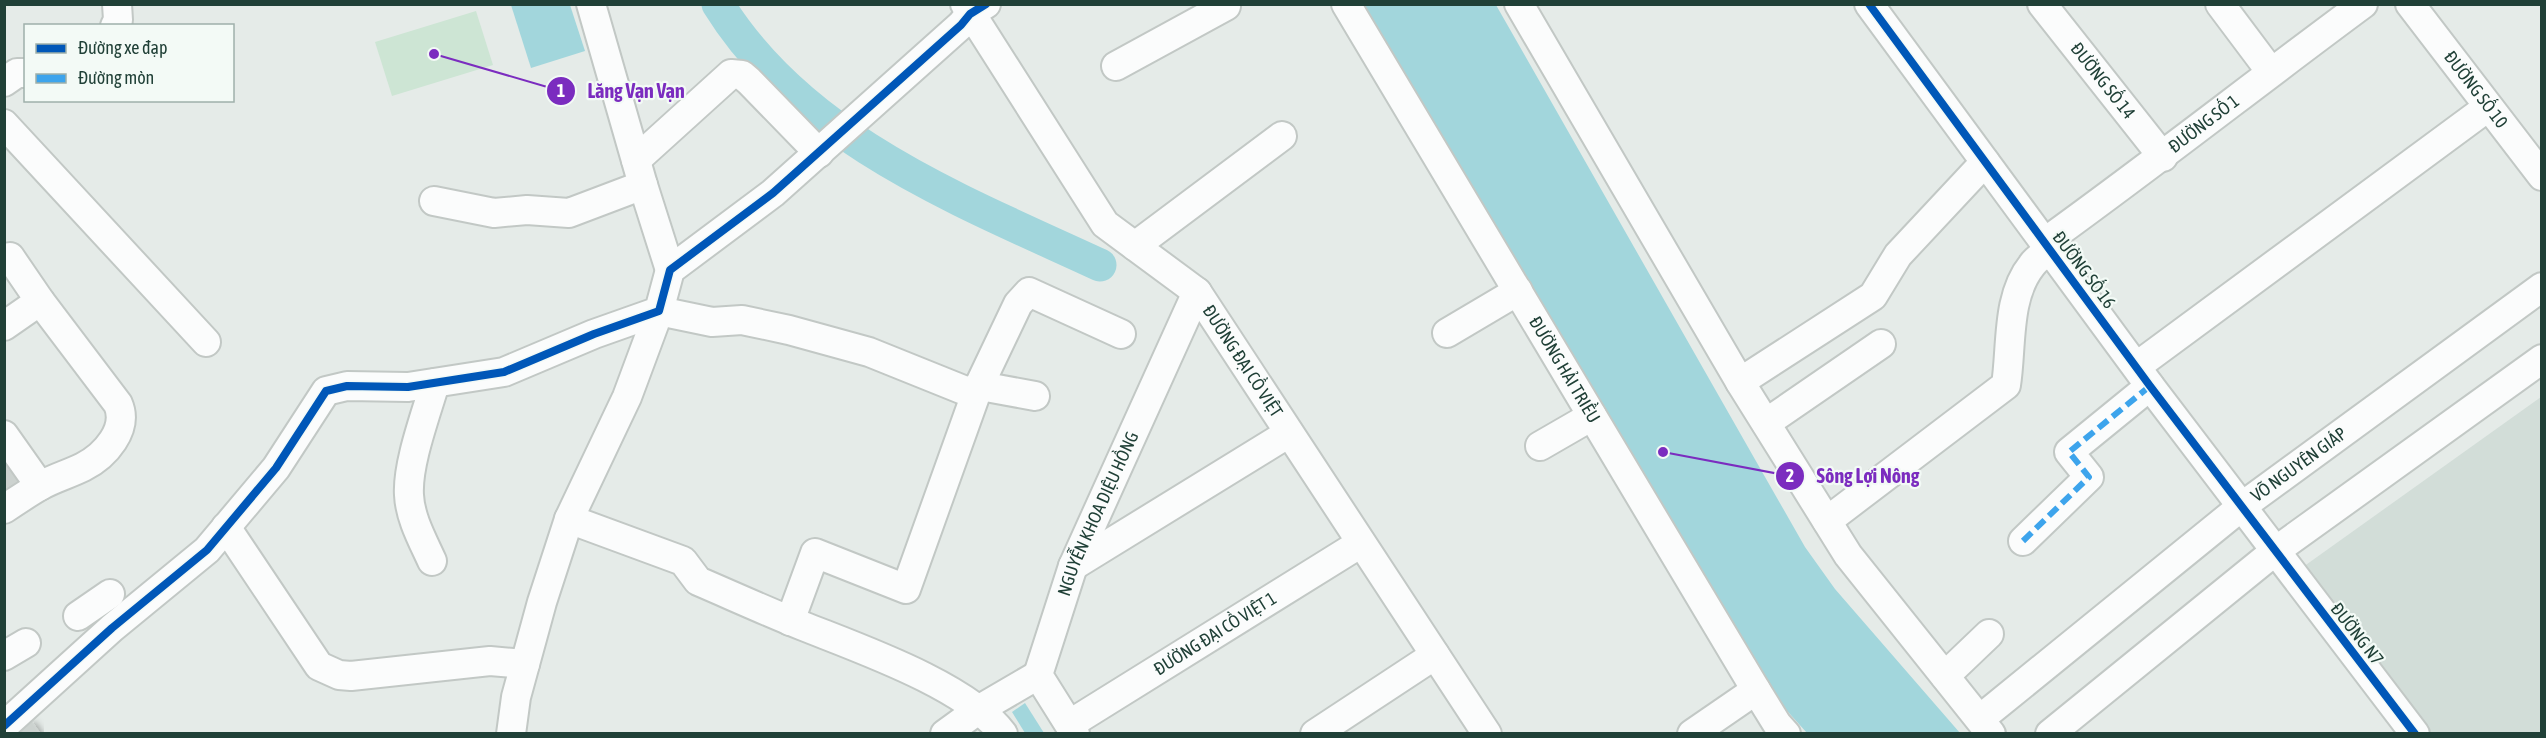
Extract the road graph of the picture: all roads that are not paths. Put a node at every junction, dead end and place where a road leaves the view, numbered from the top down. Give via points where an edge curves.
1 (117, 4) edge
2 (591, 4) edge
3 (1225, 4) edge
4 (1346, 4) edge
5 (1519, 4) edge
6 (1869, 4) edge
7 (2042, 4) edge
8 (2220, 4) edge
9 (2363, 4) edge
10 (2410, 4) edge
11 (974, 8) edge
12 (116, 24) edge
13 (1116, 66) dead end
14 (2271, 72) junction
15 (24, 73) edge
16 (4, 82) edge
17 (2488, 107) junction
18 (4, 124) edge
19 (1282, 136) dead end
20 (824, 148) junction
21 (2163, 157) junction
22 (1985, 162) junction
23 (640, 173) junction
24 (2541, 176) edge
25 (434, 201) dead end
26 (1135, 246) junction
27 (2047, 246) junction
28 (10, 257) dead end
29 (670, 270) junction
30 (2541, 287) edge
31 (1518, 291) junction
32 (1197, 292) junction
33 (40, 301) junction
34 (659, 311) junction
35 (4, 326) edge
36 (1447, 333) dead end
37 (1121, 334) dead end
38 (206, 342) dead end
39 (1881, 344) dead end
40 (2541, 359) edge
41 (2143, 376) junction
42 (435, 382) junction
43 (1740, 382) junction
44 (978, 388) junction
45 (1035, 396) dead end
46 (1592, 416) junction
47 (1766, 423) junction
48 (1289, 433) junction
49 (4, 435) edge
50 (1540, 446) dead end
51 (40, 486) junction
52 (2241, 507) junction
53 (4, 509) edge
54 (570, 519) junction
55 (1827, 521) junction
56 (226, 527) junction
57 (2023, 541) dead end
58 (1362, 543) junction
59 (2274, 552) junction
60 (432, 561) dead end
61 (1073, 566) junction
62 (93, 606) dead end
63 (790, 621) junction
64 (112, 628) junction
65 (1989, 634) dead end
66 (1435, 655) junction
67 (525, 664) junction
68 (1038, 675) junction
69 (1945, 676) junction
70 (1756, 690) junction
71 (978, 710) junction
72 (4, 726) edge
73 (1985, 726) edge
74 (1072, 729) edge
75 (511, 734) edge
76 (945, 734) edge
77 (1003, 734) edge
78 (1315, 734) edge
79 (1487, 734) edge
80 (1692, 734) edge
81 (1786, 734) edge
82 (2050, 734) edge
83 (2415, 734) edge

1 - 12 street
2 - 23 street
3 - 13 street
4 - 31 street, ĐƯỜNG HẢI TRIỀU
5 - 43 street
6 - 22 street, ĐƯỜNG SỐ 16
7 - 21 street, ĐƯỜNG SỐ 14
8 - 14 street
9 - 14 street, ĐƯỜNG SỐ 1
10 - 17 street, ĐƯỜNG SỐ 10
11 - 20 street via 962,26
11 - 26 street, ĐƯỜNG ĐẠI CỒ VIỆT via 1105,224
14 - 21 street, ĐƯỜNG SỐ 1
15 - 16 street
17 - 24 street, ĐƯỜNG SỐ 10
17 - 41 street
18 - 38 street
19 - 26 street
20 - 23 street via 742,75 731,74
20 - 29 street via 773,194
21 - 27 street, ĐƯỜNG SỐ 1
22 - 27 street, ĐƯỜNG SỐ 16
22 - 43 street via 1898,255 1873,296
23 - 25 street via 569,213 494,213
23 - 29 street
26 - 32 street, ĐƯỜNG ĐẠI CỒ VIỆT
27 - 41 street, ĐƯỜNG SỐ 16
27 - 55 street, ĐƯỜNG SỐ 1 via 2021,284 2012,314 2006,385
28 - 33 street
29 - 34 street
30 - 52 street, VÕ NGUYÊN GIÁP
31 - 36 street
31 - 46 street, ĐƯỜNG HẢI TRIỀU
32 - 48 street, ĐƯỜNG ĐẠI CỒ VIỆT
32 - 61 street, NGUYỄN KHOA DIỆU HỒNG
33 - 35 street
33 - 51 street via 122,413 113,441 94,460
34 - 42 street via 504,372
34 - 44 street via 712,322 742,320 789,330 869,352 966,391
34 - 54 street via 627,397
37 - 44 street via 1029,292 1018,304
39 - 47 street
40 - 59 street
41 - 52 street, ĐƯỜNG SỐ 16
41 - 57 street via 2068,452 2089,477
42 - 56 street via 408,387 347,386 326,392 276,468
42 - 60 street via 410,477 409,497
43 - 47 street
44 - 45 street
44 - 63 street via 906,589 815,553
46 - 50 street
46 - 70 street, ĐƯỜNG HẢI TRIỀU
47 - 55 street
48 - 58 street, ĐƯỜNG ĐẠI CỒ VIỆT
48 - 61 street
49 - 51 street
51 - 53 street
52 - 59 street, ĐƯỜNG SỐ 16
52 - 73 street, VÕ NGUYÊN GIÁP
54 - 63 street via 683,561 698,581
54 - 67 street
55 - 69 street via 1848,555
56 - 64 street via 207,550
56 - 67 street via 319,666 351,676 490,661
58 - 66 street, ĐƯỜNG ĐẠI CỒ VIỆT
58 - 74 street, ĐƯỜNG ĐẠI CỒ VIỆT 1
59 - 82 street
59 - 83 street, ĐƯỜNG N7
61 - 68 street, NGUYỄN KHOA DIỆU HỒNG
62 - 64 street
63 - 71 street via 952,691
64 - 72 street
65 - 69 street
66 - 78 street
66 - 79 street, ĐƯỜNG ĐẠI CỒ VIỆT
67 - 75 street
68 - 71 street
68 - 74 street
69 - 73 street
70 - 80 street
70 - 81 street, ĐƯỜNG HẢI TRIỀU
71 - 76 street
71 - 77 street

